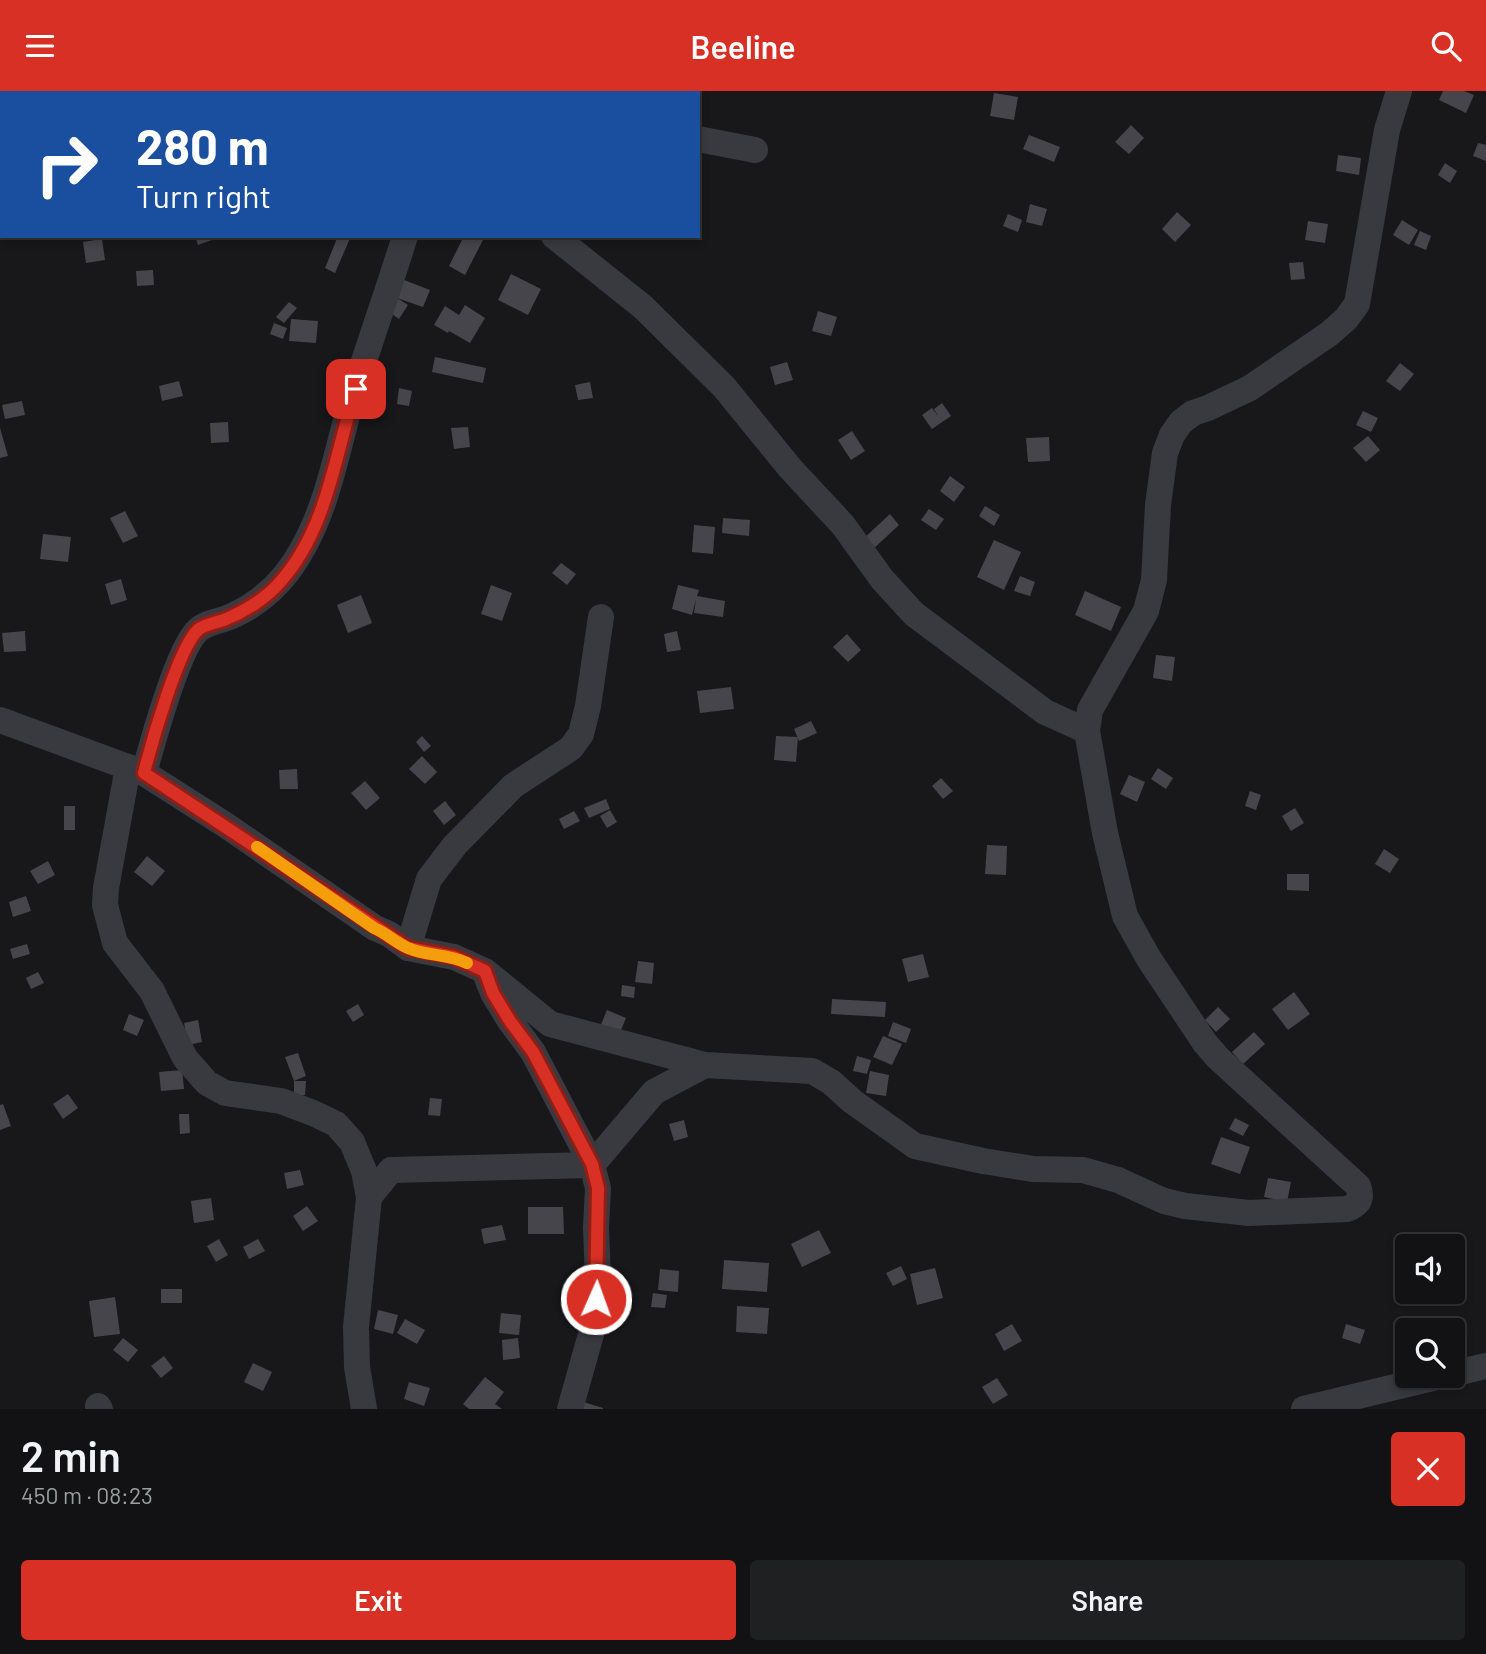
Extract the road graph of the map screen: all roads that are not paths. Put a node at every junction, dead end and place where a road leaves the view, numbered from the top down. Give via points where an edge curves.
1 (1399, 91) edge
2 (700, 139) edge
3 (755, 150) dead end
4 (404, 238) edge
5 (557, 238) edge
6 (601, 617) dead end
7 (0, 720) edge
8 (1087, 731) junction
9 (136, 770) junction
10 (408, 948) junction
11 (485, 971) junction
12 (705, 1065) junction
13 (592, 1164) junction
14 (369, 1196) junction
15 (1486, 1366) edge
16 (1465, 1371) edge
17 (1395, 1387) edge
18 (364, 1409) edge
19 (570, 1409) edge
20 (1304, 1409) edge

1 - 8 street via 1387,130 1357,304 1329,334 1250,388 1193,413 1172,435 1165,453 1154,580 1146,611 1090,710
2 - 3 street
4 - 9 street via 348,413 326,499 303,549 281,582 263,598 197,631
5 - 8 street via 643,307 724,387 914,614 1045,712
6 - 10 street via 581,734 571,748 513,786 455,845 429,879
7 - 9 street
8 - 12 street via 1116,883 1125,916 1139,941 1205,1043 1350,1179 1360,1201 1346,1209 1249,1213 1185,1206 1083,1170 1033,1169 915,1146 812,1071
9 - 10 street
9 - 14 street via 106,888 114,943 152,991 184,1058 207,1083 225,1093 281,1101 336,1124 352,1142
10 - 11 street via 454,957
11 - 12 street via 550,1024
11 - 13 street via 498,1002 533,1052
12 - 13 street via 654,1092
13 - 14 street via 391,1170
13 - 19 street via 598,1188 595,1319
14 - 18 street via 356,1327
15 - 16 street
17 - 20 street

